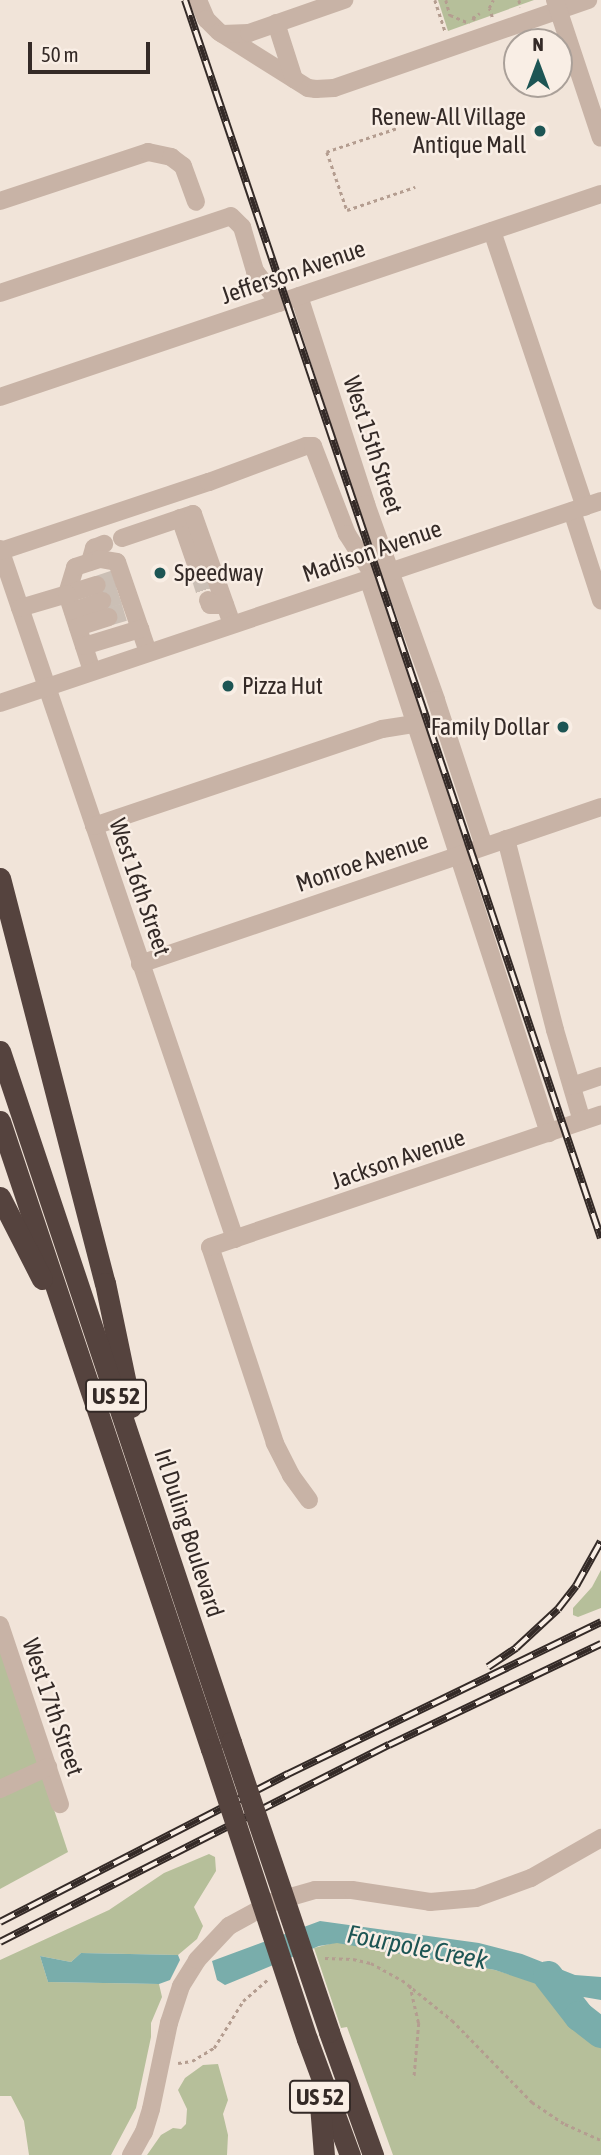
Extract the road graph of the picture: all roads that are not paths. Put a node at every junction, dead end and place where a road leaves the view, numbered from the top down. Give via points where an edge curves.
1 (198, 0) edge
2 (344, 0) edge
3 (588, 0) edge
4 (556, 5) edge
5 (276, 23) junction
6 (222, 34) junction
7 (294, 79) junction
8 (601, 138) edge
9 (601, 194) edge
10 (0, 201) edge
11 (196, 202) dead end
12 (492, 231) junction
13 (0, 293) edge
14 (299, 296) junction
15 (279, 303) junction
16 (0, 397) edge
17 (586, 506) edge
18 (180, 518) junction
19 (122, 538) dead end
20 (104, 544) dead end
21 (0, 550) edge
22 (90, 562) junction
23 (199, 573) tunnel mouth
24 (377, 575) junction
25 (116, 596) junction
26 (601, 600) edge
27 (20, 608) junction
28 (73, 611) junction
29 (232, 624) junction
30 (140, 629) junction
31 (84, 646) junction
32 (148, 652) junction
33 (92, 671) junction
34 (47, 687) junction
35 (0, 703) edge
36 (415, 724) junction
37 (601, 807) edge
38 (93, 826) junction
39 (506, 839) junction
40 (484, 846) junction
41 (457, 855) junction
42 (0, 878) edge
43 (140, 964) junction
44 (0, 1051) edge
45 (601, 1076) edge
46 (572, 1086) junction
47 (601, 1115) edge
48 (0, 1121) edge
49 (582, 1121) junction
50 (549, 1133) junction
51 (0, 1197) edge
52 (235, 1239) junction
53 (70, 1329) junction
54 (148, 1492) junction
55 (309, 1500) dead end
56 (0, 1625) edge
57 (48, 1767) junction
58 (0, 1789) edge
59 (60, 1804) dead end
60 (601, 1838) edge
61 (307, 2039) junction
62 (357, 2113) junction
63 (131, 2155) edge
64 (324, 2155) edge
65 (350, 2155) edge
66 (368, 2155) edge
67 (373, 2155) edge

1 - 6 street via 206,19
2 - 5 street
3 - 4 street
4 - 7 street via 334,88 308,88
4 - 8 street
5 - 6 street via 248,33
5 - 7 street
6 - 7 street
9 - 12 street, Jefferson Avenue
10 - 11 street via 148,152 171,156 183,166
12 - 14 street, Jefferson Avenue
12 - 17 street
13 - 15 street via 231,216 242,227 255,271
14 - 15 street, Jefferson Avenue
14 - 24 street, West 15th Street
15 - 16 street, Jefferson Avenue
17 - 24 street, Madison Avenue
17 - 26 street
18 - 19 street
18 - 23 street
18 - 29 street via 193,514 216,603
20 - 22 street via 93,548
21 - 24 street via 313,446 347,534
21 - 27 street, West 16th Street
22 - 25 street via 117,562
22 - 28 street via 75,568
24 - 29 street, Madison Avenue
24 - 36 street
24 - 40 street, West 15th Street
25 - 28 street
25 - 28 street
25 - 30 street
27 - 28 street
27 - 34 street, West 16th Street
28 - 31 street
29 - 32 street, Madison Avenue
30 - 31 street
30 - 32 street
31 - 33 street
32 - 33 street, Madison Avenue
33 - 34 street, Madison Avenue
34 - 35 street, Madison Avenue
34 - 38 street, West 16th Street
36 - 38 street via 382,729
36 - 41 street
37 - 39 street, Monroe Avenue
38 - 43 street, West 16th Street
39 - 40 street, Monroe Avenue
39 - 46 street
40 - 41 street, Monroe Avenue
41 - 43 street, Monroe Avenue
41 - 50 street
42 - 54 highway via 105,1283
43 - 52 street, West 16th Street
44 - 54 highway, Irl Duling Boulevard / US 52
45 - 46 street
46 - 49 street
47 - 49 street, Jackson Avenue
48 - 53 highway, Irl Duling Boulevard / US 52
49 - 50 street, Jackson Avenue
50 - 52 street, Jackson Avenue
51 - 53 highway
52 - 55 street, Jackson Avenue via 210,1247 275,1443
53 - 61 highway, Irl Duling Boulevard / US 52, bridge
54 - 62 highway, Irl Duling Boulevard / US 52, bridge
56 - 57 street, West 17th Street
57 - 58 street
57 - 59 street, West 17th Street
60 - 63 street via 531,1878 476,1898 430,1902 334,1889 296,1894 251,1912 211,1944 174,2003 144,2132
61 - 64 highway, US 52 via 321,2106
61 - 65 highway
62 - 66 highway, US 52
62 - 67 highway

